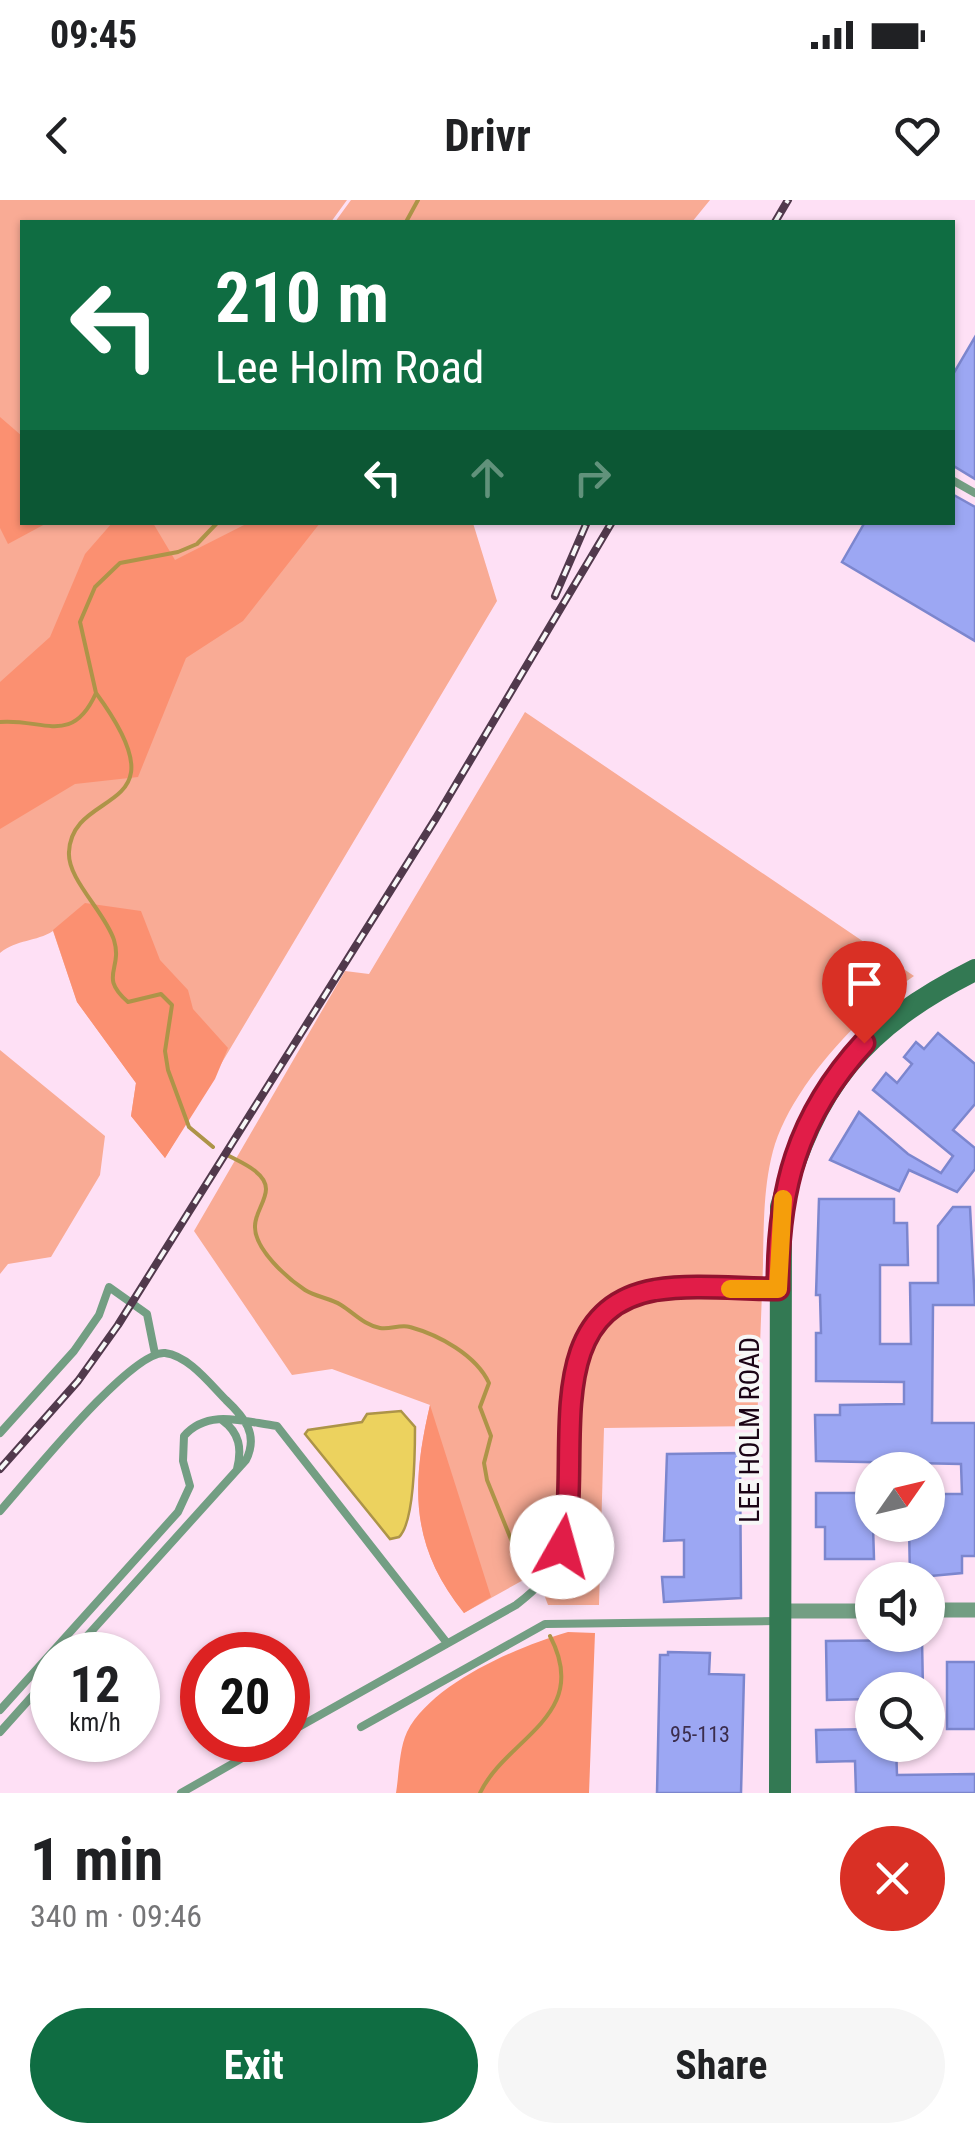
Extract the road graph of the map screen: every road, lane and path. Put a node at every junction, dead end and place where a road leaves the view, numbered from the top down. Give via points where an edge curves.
1 (975, 970) edge
2 (778, 1289) junction
3 (156, 1354) junction
4 (213, 1418) junction
5 (247, 1422) junction
6 (0, 1433) edge
7 (236, 1473) junction
8 (0, 1511) edge
9 (945, 1610) edge
10 (975, 1610) edge
11 (855, 1612) edge
12 (779, 1616) junction
13 (91, 1632) edge
14 (446, 1642) junction
15 (30, 1699) edge
16 (0, 1710) edge
17 (310, 1719) edge
18 (360, 1727) dead end
19 (0, 1732) edge
20 (235, 1762) edge
21 (181, 1793) edge
22 (780, 1793) edge

1 - 2 street, LEE HOLM ROAD via 892,1018 828,1088 800,1142 780,1207
2 - 12 street, LEE HOLM ROAD
2 - 14 lane via 667,1289 604,1312 578,1353 567,1529 554,1566 516,1604
3 - 5 lane via 183,1360
3 - 6 lane via 147,1314 110,1287 74,1351
3 - 8 lane via 122,1376
4 - 5 lane
4 - 7 lane via 236,1435
4 - 16 lane via 184,1436 190,1486 178,1512
5 - 7 lane via 250,1452
5 - 14 lane via 277,1426
7 - 13 lane
9 - 10 street
11 - 12 street
12 - 18 lane via 546,1624
12 - 22 street, LEE HOLM ROAD
14 - 17 lane
15 - 19 lane
20 - 21 lane

